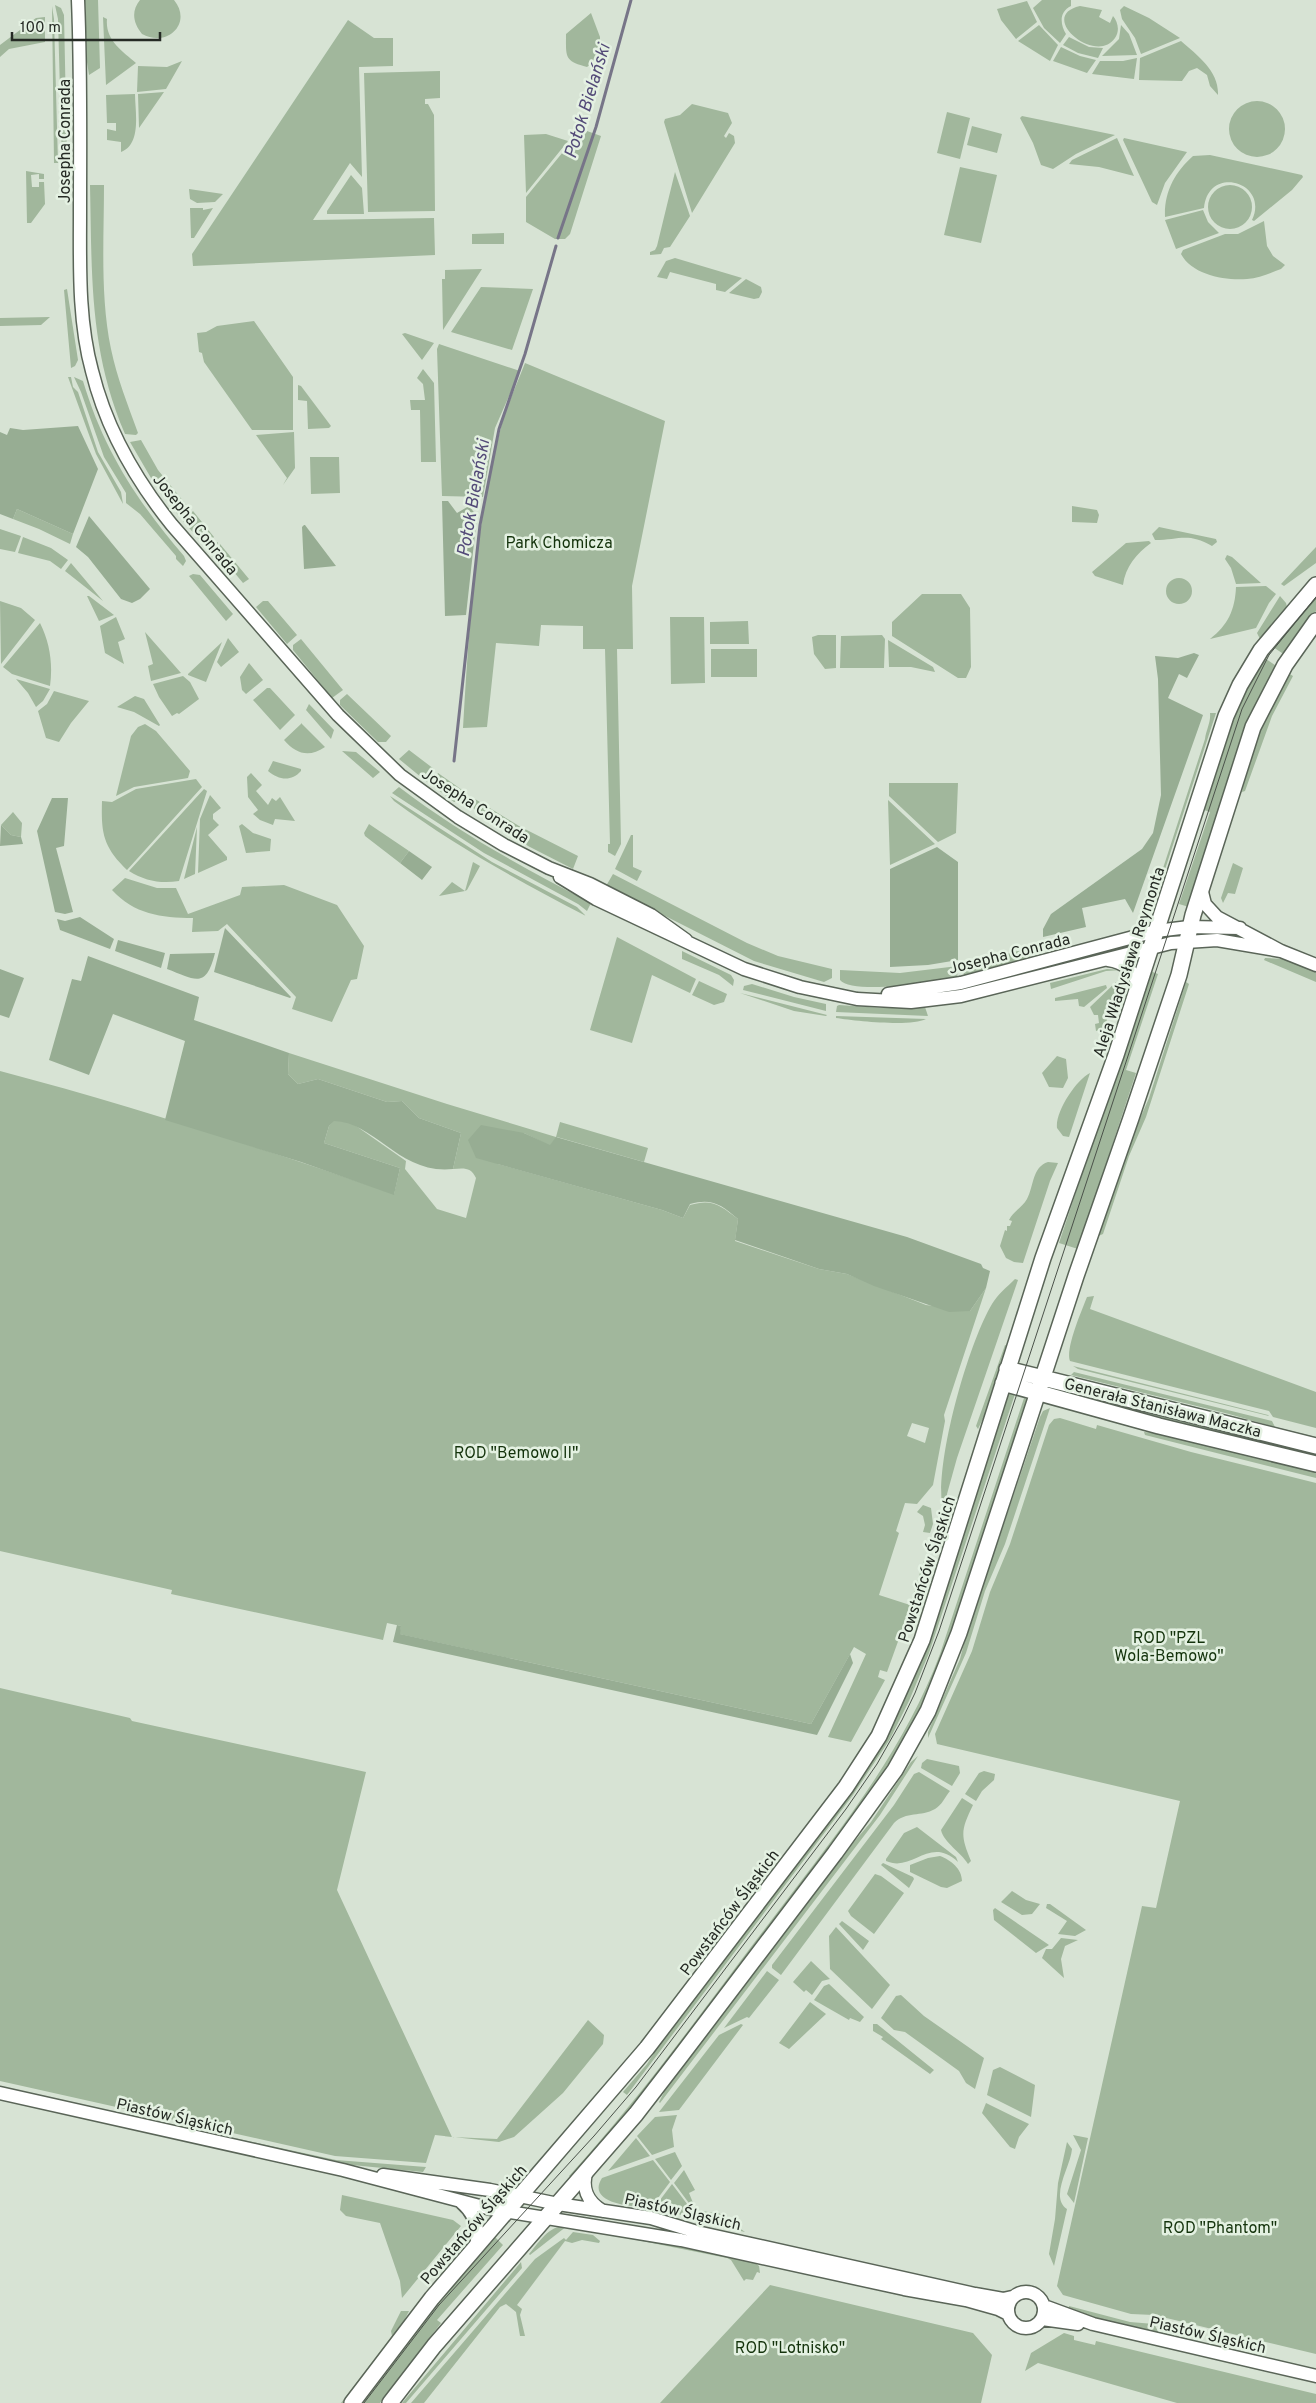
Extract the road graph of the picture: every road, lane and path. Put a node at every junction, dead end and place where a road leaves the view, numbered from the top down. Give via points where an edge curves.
1 (78, 0) edge
2 (1316, 585) edge
3 (1316, 622) edge
4 (1201, 888) junction
5 (1240, 928) junction
6 (1156, 931) junction
7 (1188, 935) junction
8 (1151, 948) junction
9 (1281, 951) junction
10 (1104, 960) junction
11 (1316, 965) edge
12 (1139, 988) junction
13 (834, 994) junction
14 (1005, 1376) junction
15 (1042, 1377) junction
16 (1037, 1392) junction
17 (1316, 1446) edge
18 (1316, 1464) edge
19 (0, 2093) edge
20 (343, 2170) junction
21 (587, 2170) junction
22 (520, 2196) junction
23 (461, 2202) junction
24 (558, 2204) junction
25 (603, 2210) junction
26 (505, 2212) junction
27 (545, 2219) junction
28 (476, 2246) junction
29 (1012, 2297) junction
30 (1043, 2313) junction
31 (1008, 2314) junction
32 (1316, 2376) edge
33 (352, 2403) edge
34 (390, 2403) edge

1 - 13 street, Josepha Conrada via 80,266 84,330 91,370 127,460 172,525 355,734 400,775 441,806 489,836 549,868 610,894 729,962 771,979
2 - 6 main road, Aleja Władysława Reymonta via 1261,650 1240,685 1226,716
3 - 4 main road via 1284,665 1253,728
4 - 5 street via 1210,912
4 - 7 main road
5 - 7 street
5 - 9 street
6 - 7 street, Josepha Conrada
6 - 8 main road, Aleja Władysława Reymonta
6 - 13 street, Josepha Conrada via 961,983 888,994
7 - 8 street, Josepha Conrada
7 - 9 street
7 - 15 main road via 1179,975 1132,1118
8 - 10 street, Josepha Conrada
8 - 12 main road, Aleja Władysława Reymonta
9 - 11 street
10 - 12 street via 1127,967
10 - 13 street, Josepha Conrada via 983,992 933,1000 878,1000
12 - 14 main road, Aleja Władysława Reymonta
14 - 15 main road, Generała Stanisława Maczka
14 - 16 main road, Generała Stanisława Maczka
14 - 22 main road, Powstańców Śląskich via 922,1640 879,1736 846,1787 647,2048
15 - 16 main road
15 - 17 main road, Generała Stanisława Maczka
16 - 18 main road, Generała Stanisława Maczka
16 - 21 main road via 947,1664 928,1711 895,1770 680,2058
19 - 20 street, Piastów Śląskich
20 - 22 street, Piastów Śląskich
20 - 23 street, Piastów Śląskich
21 - 24 main road
21 - 25 street via 584,2182 587,2195
22 - 24 street, Piastów Śląskich
22 - 26 main road, Powstańców Śląskich
23 - 26 street, Piastów Śląskich
23 - 28 street via 475,2220
24 - 25 street, Piastów Śląskich
24 - 27 main road
25 - 29 street, Piastów Śląskich via 651,2218 697,2232 982,2295 1003,2299
26 - 27 street, Piastów Śląskich
26 - 28 main road, Powstańców Śląskich
27 - 31 street, Piastów Śląskich via 681,2240 904,2290 966,2300
27 - 34 main road via 434,2346
28 - 33 main road, Powstańców Śląskich
29 - 30 street, Piastów Śląskich via 1021,2292 1031,2292 1040,2297
29 - 31 street
30 - 31 street, Piastów Śląskich via 1035,2326 1025,2328 1013,2323
30 - 32 street, Piastów Śląskich

